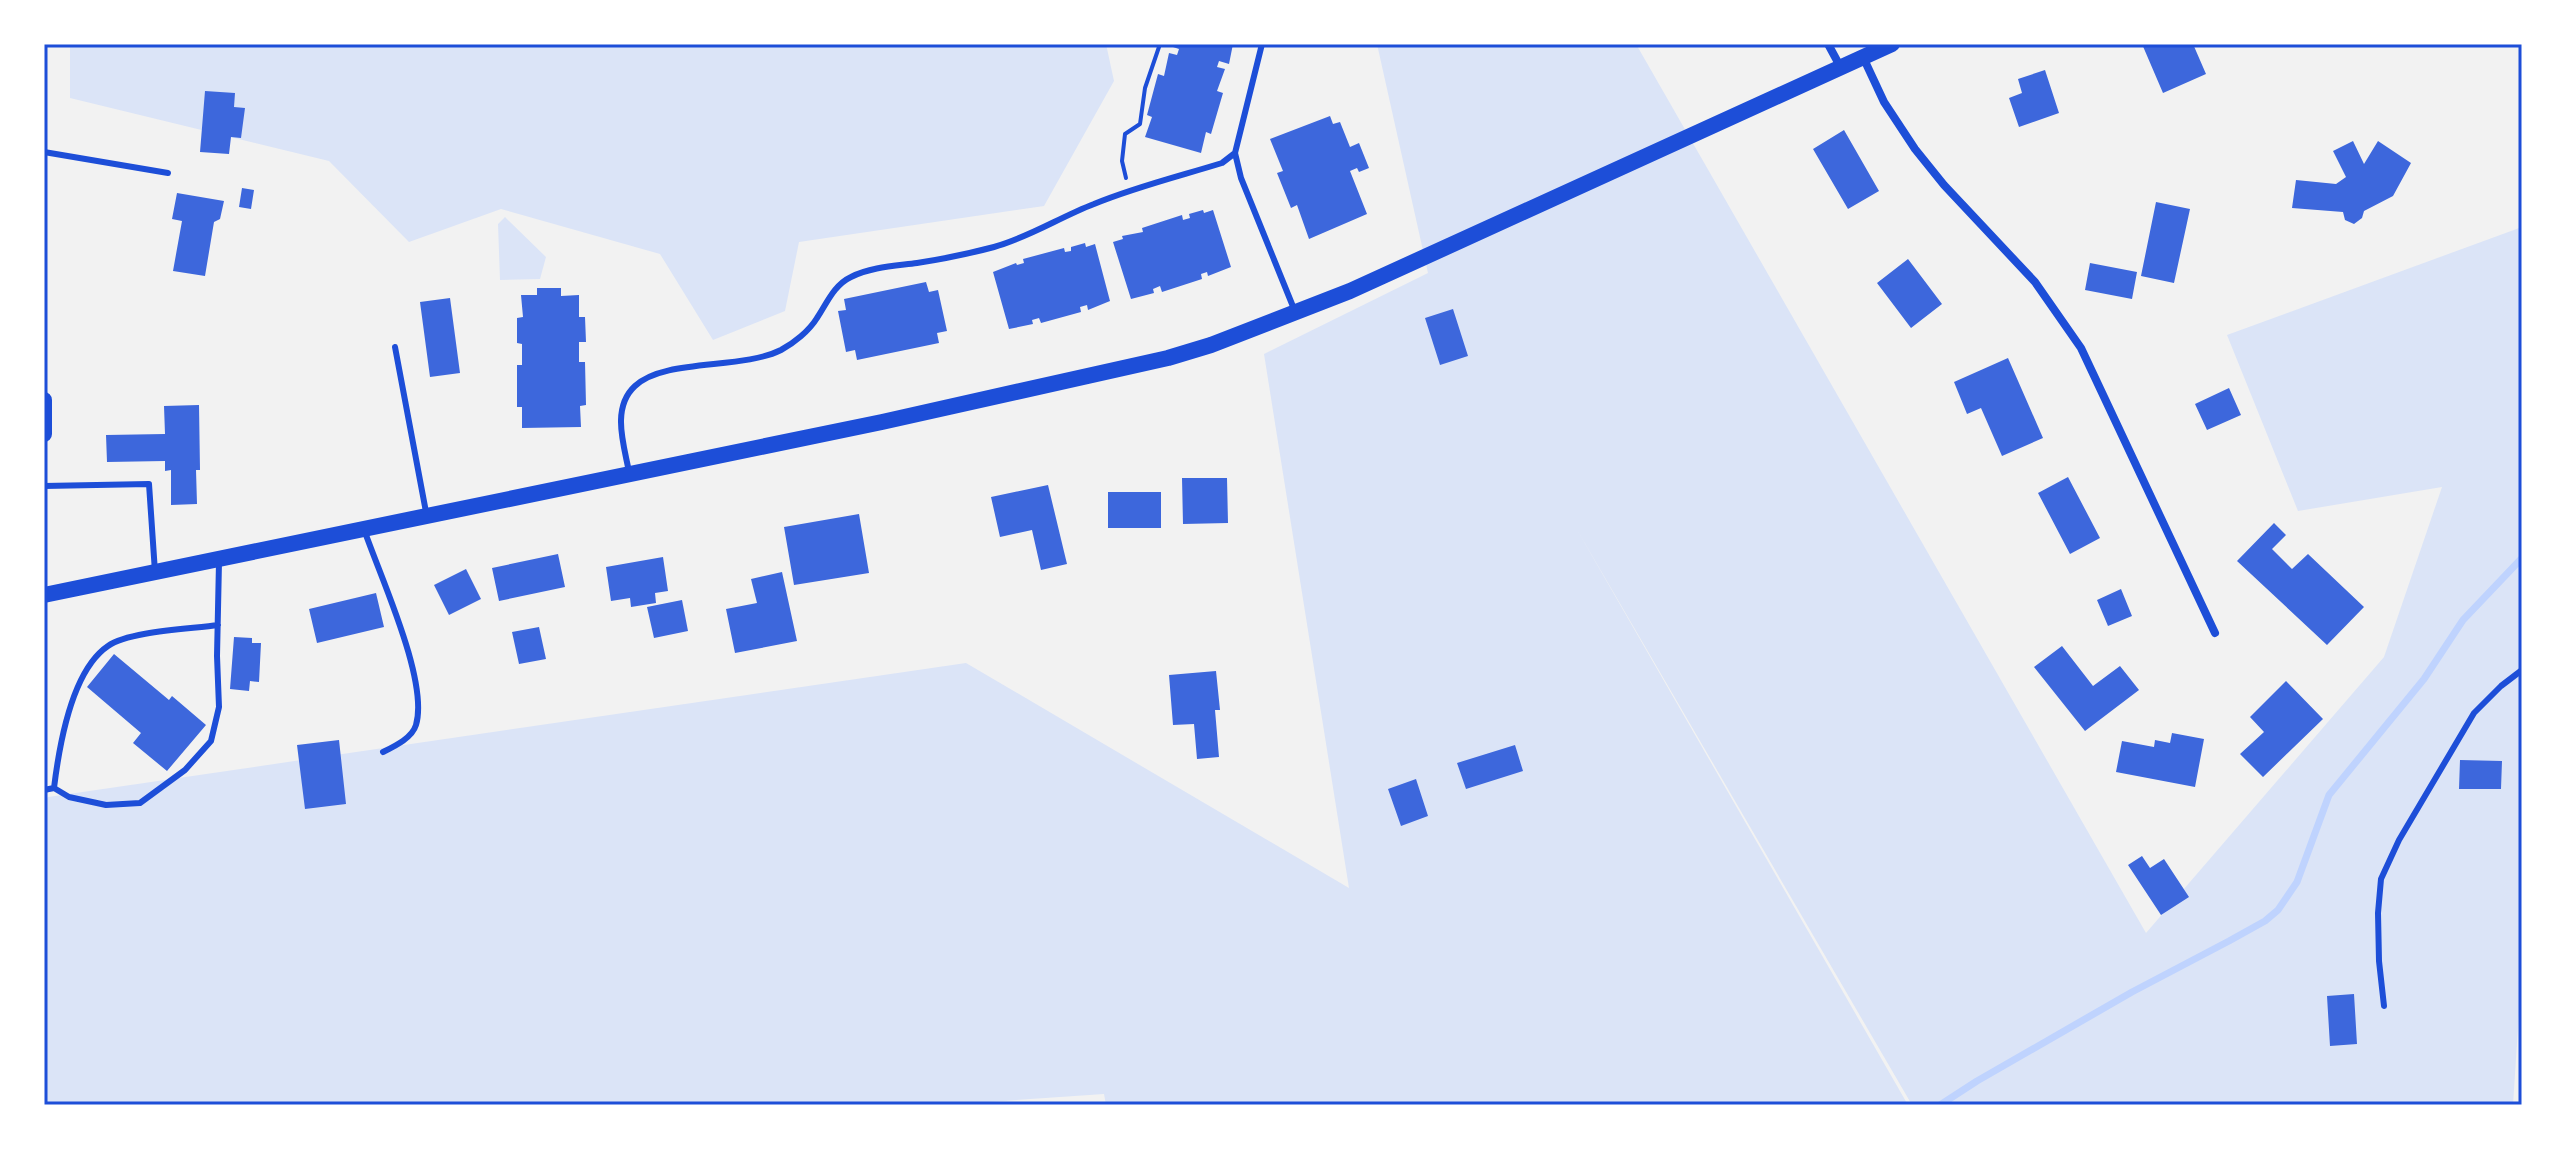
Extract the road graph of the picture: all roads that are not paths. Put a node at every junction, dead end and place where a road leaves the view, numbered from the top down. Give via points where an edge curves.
1 (1262, 44) edge
2 (1828, 44) edge
3 (1892, 44) edge
4 (1863, 57) junction
5 (1841, 68) junction
6 (44, 152) edge
7 (1235, 153) junction
8 (168, 173) dead end
9 (1295, 312) junction
10 (395, 347) dead end
11 (44, 400) edge
12 (44, 434) edge
13 (630, 474) junction
14 (44, 486) edge
15 (427, 516) junction
16 (363, 529) junction
17 (219, 559) junction
18 (155, 572) junction
19 (44, 595) edge
20 (218, 625) junction
21 (2215, 633) dead end
22 (2522, 670) edge
23 (383, 752) dead end
24 (54, 788) junction
25 (44, 790) edge
26 (2384, 1006) dead end

1 - 7 lane
2 - 5 street
3 - 4 main road
4 - 5 main road
4 - 21 street via 1915,149 2035,282 2081,348
5 - 9 main road
6 - 8 lane
7 - 9 lane
7 - 13 lane via 1222,163 1095,203 997,246 847,278 816,321 780,350 646,377 622,405
9 - 13 main road via 1211,345 1126,369
10 - 15 lane
11 - 12 main road
13 - 15 main road
14 - 18 lane via 149,484
15 - 16 main road
16 - 17 main road
16 - 23 lane via 418,697 415,728
17 - 18 main road
17 - 20 lane
18 - 19 main road
20 - 24 lane via 140,635 109,645 76,690
20 - 24 lane via 219,707 211,741 185,770 140,803 106,805
22 - 26 lane via 2474,713 2381,879
24 - 25 lane

